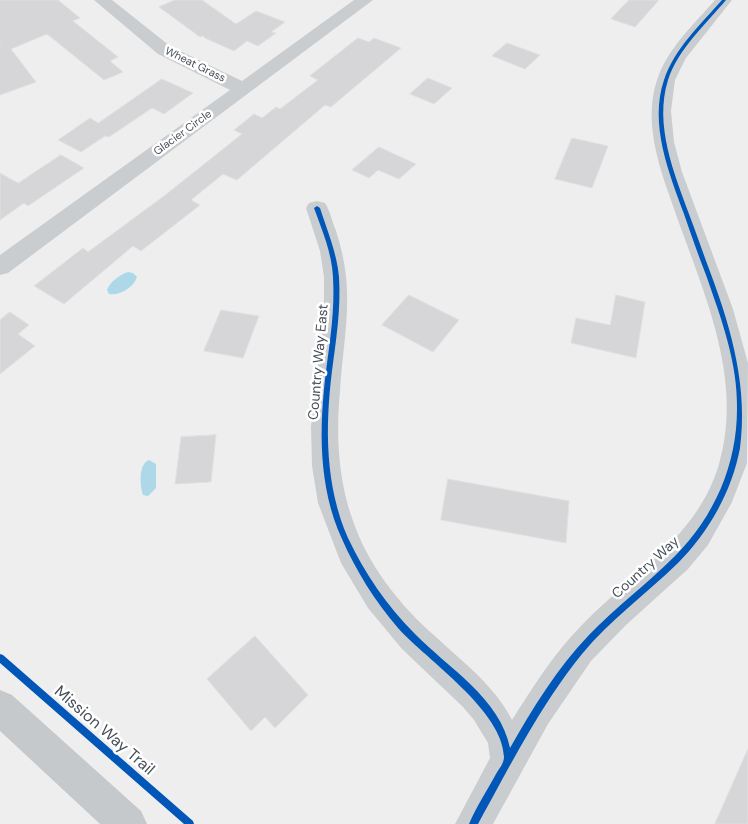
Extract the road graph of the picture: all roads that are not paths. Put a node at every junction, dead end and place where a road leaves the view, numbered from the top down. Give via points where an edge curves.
1 (102, 0) edge
2 (365, 0) edge
3 (724, 0) edge
4 (244, 89) junction
5 (317, 208) dead end
6 (0, 266) edge
7 (0, 706) edge
8 (508, 760) junction
9 (128, 824) edge
10 (473, 824) edge

1 - 4 street, Wheat Grass via 164,50
2 - 4 street, Glacier Circle
3 - 8 street, Country Way via 676,59 663,91 662,116 664,142 672,171 733,348 742,403 737,449 722,495 696,538 580,650 548,694
4 - 6 street, Glacier Circle
5 - 8 street, Country Way East via 336,275 337,312 325,419 326,467 337,518 346,543 374,592 412,636 489,713 503,735
7 - 9 main road
8 - 10 street, Country Way

